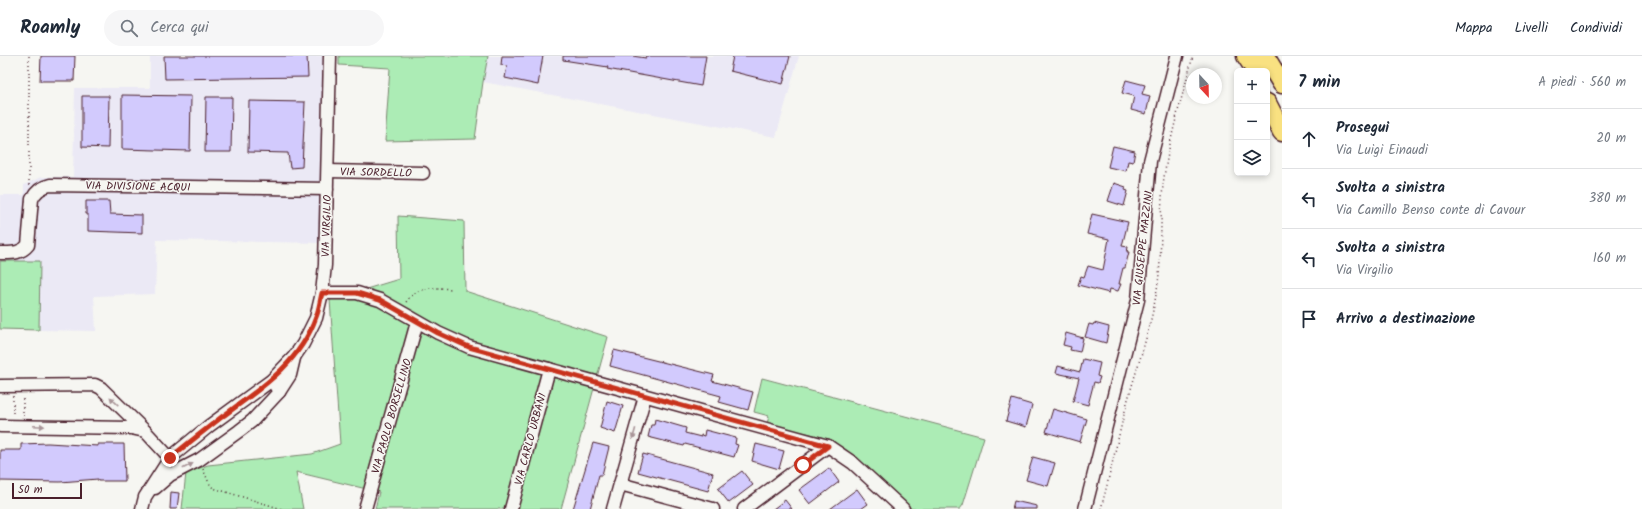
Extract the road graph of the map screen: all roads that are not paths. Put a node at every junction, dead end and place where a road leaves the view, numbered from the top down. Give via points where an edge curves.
1 (330, 56) edge
2 (1177, 56) edge
3 (1245, 56) edge
4 (1265, 56) edge
5 (1272, 56) edge
6 (1250, 68) edge
7 (1254, 68) edge
8 (1282, 70) edge
9 (1282, 84) edge
10 (1270, 94) edge
11 (1268, 104) edge
12 (1282, 113) edge
13 (1282, 132) edge
14 (328, 172) junction
15 (423, 173) dead end
16 (328, 189) junction
17 (0, 253) edge
18 (322, 293) junction
19 (417, 322) junction
20 (294, 357) junction
21 (549, 370) junction
22 (272, 380) junction
23 (0, 386) edge
24 (279, 392) junction
25 (645, 396) junction
26 (133, 425) junction
27 (0, 426) edge
28 (828, 446) junction
29 (170, 458) junction
30 (620, 484) junction
31 (146, 497) junction
32 (896, 507) edge
33 (142, 509) edge
34 (365, 509) edge
35 (511, 509) edge
36 (613, 509) edge
37 (713, 509) edge
38 (744, 509) edge
39 (1086, 509) edge

1 - 14 street, VIA VIRGILIO
2 - 39 street, VIA GIUSEPPE MAZZINI via 1150,161 1138,300
3 - 6 highway
3 - 7 highway
4 - 9 highway
5 - 8 highway
10 - 12 highway
11 - 13 highway
14 - 15 street, VIA SORDELLO
14 - 16 street, VIA VIRGILIO
16 - 17 street, VIA DIVISIONE ACQUI via 50,185 35,193 31,205 28,245 19,252
16 - 18 street, VIA VIRGILIO
18 - 19 street via 357,293 380,300
18 - 20 street, VIA VIRGILIO via 316,318
19 - 21 street via 469,347
19 - 34 street, VIA PAOLO BORSELLINO
20 - 22 street, VIA VIRGILIO
20 - 24 street, VIA VIRGILIO via 290,375
21 - 25 street
21 - 35 street, VIA CARLO URBANI
22 - 24 street
22 - 29 street, VIA VIRGILIO
26 -> 23 street via 101,388 95,385
31 -> 24 street, VIA VIRGILIO via 170,475 199,460 252,421
25 - 28 street
25 -> 30 street
27 -> 26 street
26 - 29 street via 145,431
28 - 32 street via 853,463
28 - 38 street
29 - 31 street, VIA VIRGILIO
30 - 36 street
30 - 37 street
31 - 33 street, VIA VIRGILIO

